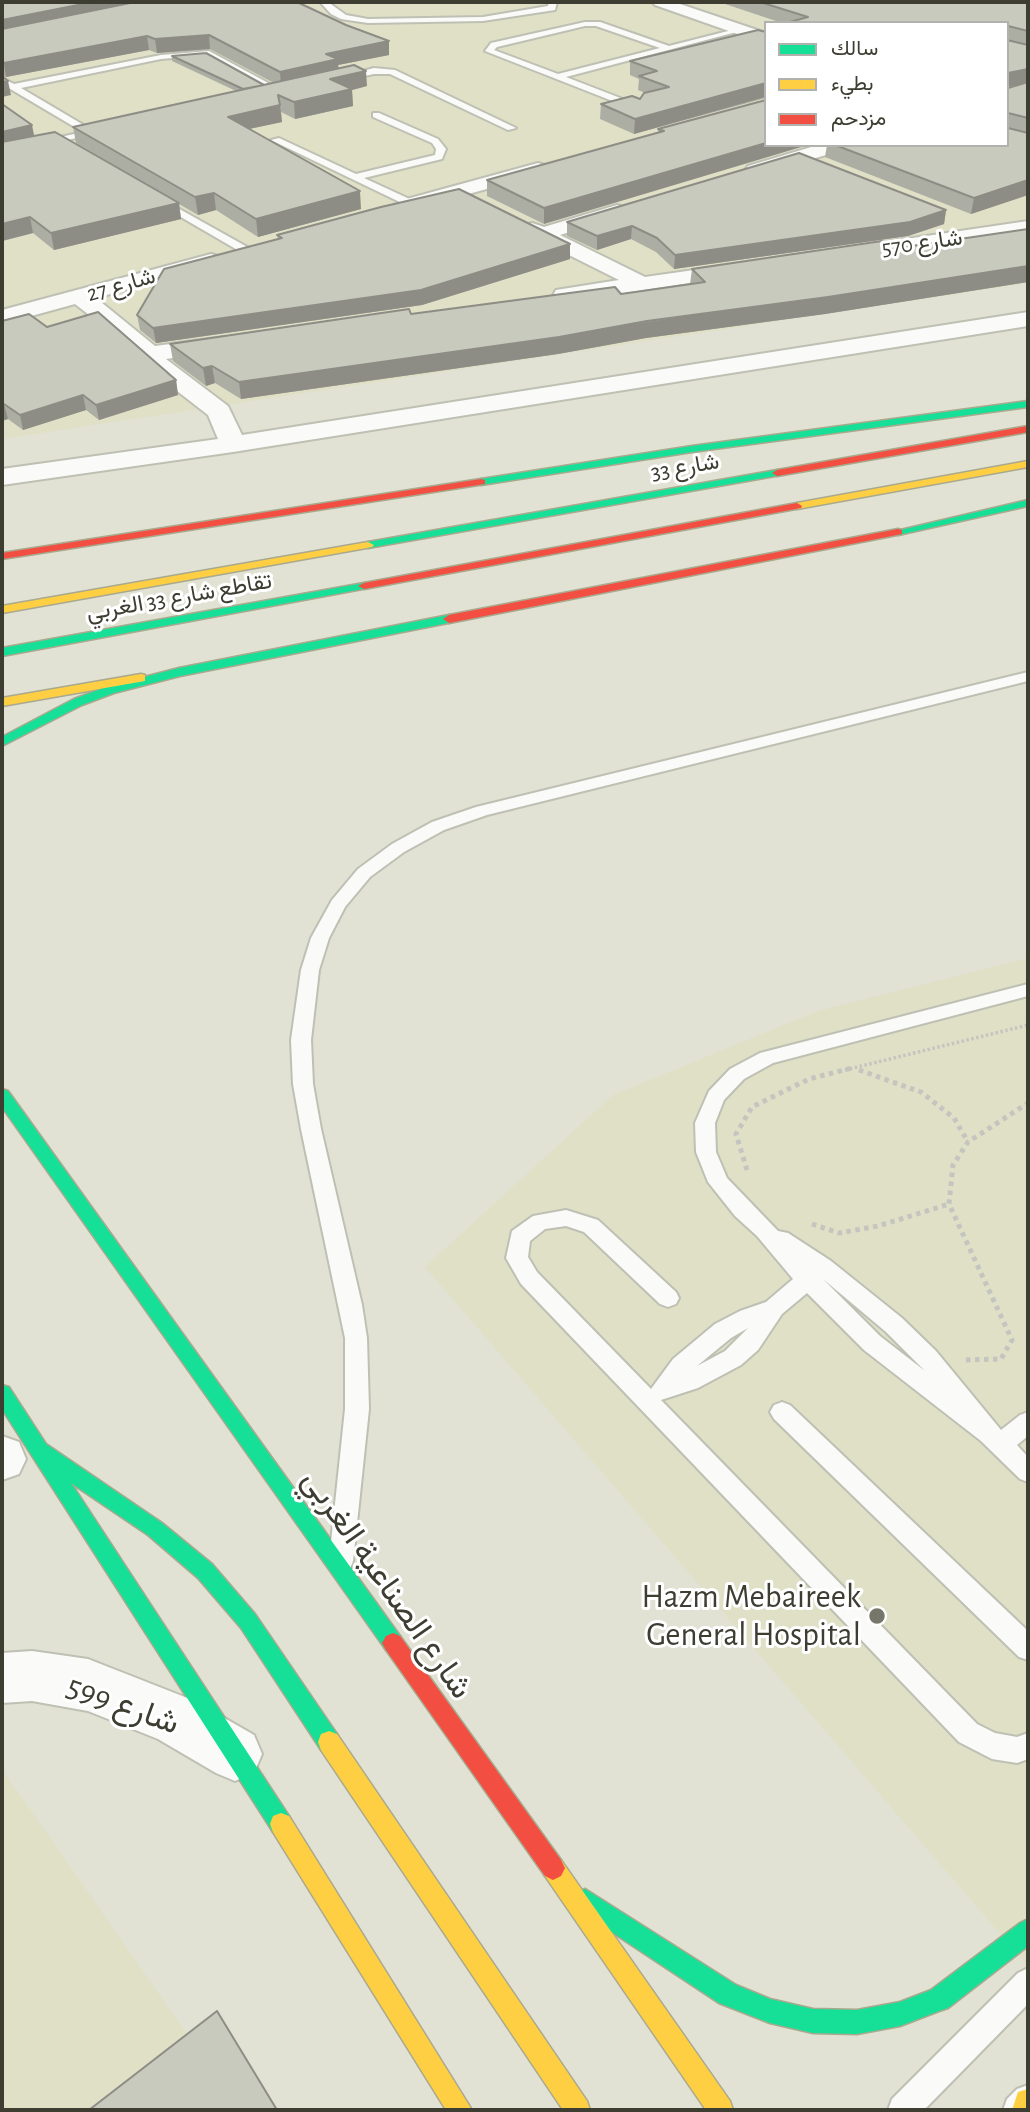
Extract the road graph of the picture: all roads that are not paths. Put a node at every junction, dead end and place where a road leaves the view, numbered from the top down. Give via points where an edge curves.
1 (324, 2) edge
2 (553, 2) edge
3 (671, 3) edge
4 (740, 30) junction
5 (764, 38) edge
6 (668, 48) junction
7 (557, 77) junction
8 (2, 80) edge
9 (328, 80) edge
10 (14, 87) junction
11 (291, 88) edge
12 (279, 91) junction
13 (265, 94) edge
14 (638, 108) edge
15 (376, 115) dead end
16 (511, 128) dead end
17 (104, 130) edge
18 (91, 133) junction
19 (58, 140) junction
20 (276, 140) edge
21 (70, 147) edge
22 (832, 147) edge
23 (2, 153) edge
24 (799, 157) junction
25 (551, 165) edge
26 (825, 167) edge
27 (734, 176) edge
28 (356, 177) junction
29 (456, 191) junction
30 (154, 197) edge
31 (412, 204) junction
32 (481, 204) edge
33 (632, 207) edge
34 (386, 211) edge
35 (954, 217) edge
36 (517, 222) edge
37 (1028, 228) edge
38 (993, 232) junction
39 (541, 234) junction
40 (251, 248) joint
41 (804, 260) edge
42 (764, 266) edge
43 (643, 284) junction
44 (79, 296) junction
45 (547, 298) edge
46 (2, 317) edge
47 (1028, 319) edge
48 (246, 341) edge
49 (150, 354) junction
50 (1028, 404) edge
51 (1028, 429) edge
52 (233, 444) junction
53 (1028, 464) edge
54 (2, 477) edge
55 (1028, 503) edge
56 (351, 550) joint
57 (2, 556) edge
58 (2, 610) edge
59 (2, 652) edge
60 (179, 672) junction
61 (1028, 677) edge
62 (2, 702) edge
63 (2, 742) edge
64 (1028, 990) edge
65 (2, 1095) edge
66 (815, 1273) junction
67 (668, 1298) dead end
68 (2, 1393) edge
69 (657, 1393) junction
70 (782, 1412) dead end
71 (1028, 1422) edge
72 (994, 1440) junction
73 (14, 1455) edge
74 (1028, 1472) edge
75 (341, 1569) junction
76 (1028, 1648) edge
77 (2, 1678) edge
78 (1028, 1746) edge
79 (238, 1755) junction
80 (569, 1890) junction
81 (1028, 1931) edge
82 (1028, 1983) edge
83 (1028, 2101) edge
84 (460, 2110) edge
85 (578, 2110) edge
86 (721, 2110) edge
87 (903, 2110) edge
88 (1018, 2110) edge
89 (1024, 2110) edge

1 - 2 lane via 344,17 368,21 483,19 552,8
3 - 4 street
4 - 5 street
4 - 6 lane
6 - 7 lane
6 - 7 lane via 586,23 494,45 489,51
7 - 14 lane
8 - 10 lane
9 - 16 lane via 392,72
10 - 12 lane via 198,53 209,54
10 - 18 lane
11 - 12 lane
12 - 13 lane
15 - 28 lane via 435,141 441,149 439,157
17 - 18 lane
18 - 19 lane
19 - 21 lane
19 - 23 lane
20 - 28 lane
22 - 24 street
24 - 26 street
24 - 27 street
25 - 29 street
28 - 31 lane
29 - 31 street
29 - 32 street
30 - 40 lane
31 - 34 street
33 - 39 street
35 - 38 street
36 - 39 street
37 - 38 street, شارع 570
38 - 41 street, شارع 570
39 - 43 street
40 - 44 street, شارع 27
42 - 43 street
43 - 45 street
44 - 46 street, شارع 27
44 - 49 street
47 - 52 street
48 - 49 street
49 - 52 street via 219,411
50 - 57 main road via 692,449
51 - 56 main road, شارع 33
52 - 54 street
53 - 59 main road, تقاطع شارع 33 الغربي
55 - 60 main road
56 - 58 main road, تقاطع شارع 33 الغربي
60 - 62 main road
60 - 63 main road via 78,702
61 - 75 lane via 482,811 398,848 364,873 338,904 320,937 310,970 301,1040 311,1129 356,1338 357,1409
64 - 66 lane via 767,1058 737,1073 716,1096 705,1123 706,1152 718,1182 764,1230
65 - 75 main road, شارع الصناعية الغربي
66 - 69 lane via 774,1308 750,1343 733,1358
66 - 72 lane via 881,1350
67 - 69 lane via 591,1226 566,1218 540,1222 520,1237 517,1258 529,1278
68 - 73 main road
69 - 78 lane via 968,1733 992,1746 1017,1750
70 - 76 lane
71 - 72 lane
72 - 74 lane
73 - 79 main road
73 - 85 main road via 155,1529 205,1572 248,1621
75 - 80 main road, شارع الصناعية الغربي
77 - 79 street, شارع 599 via 32,1676 88,1685 176,1720
79 - 84 main road
80 - 81 main road via 728,1994 813,2021 868,2020 939,1999
80 - 86 main road, شارع الصناعية الغربي
82 - 87 lane
83 - 88 lane
83 - 89 main road

